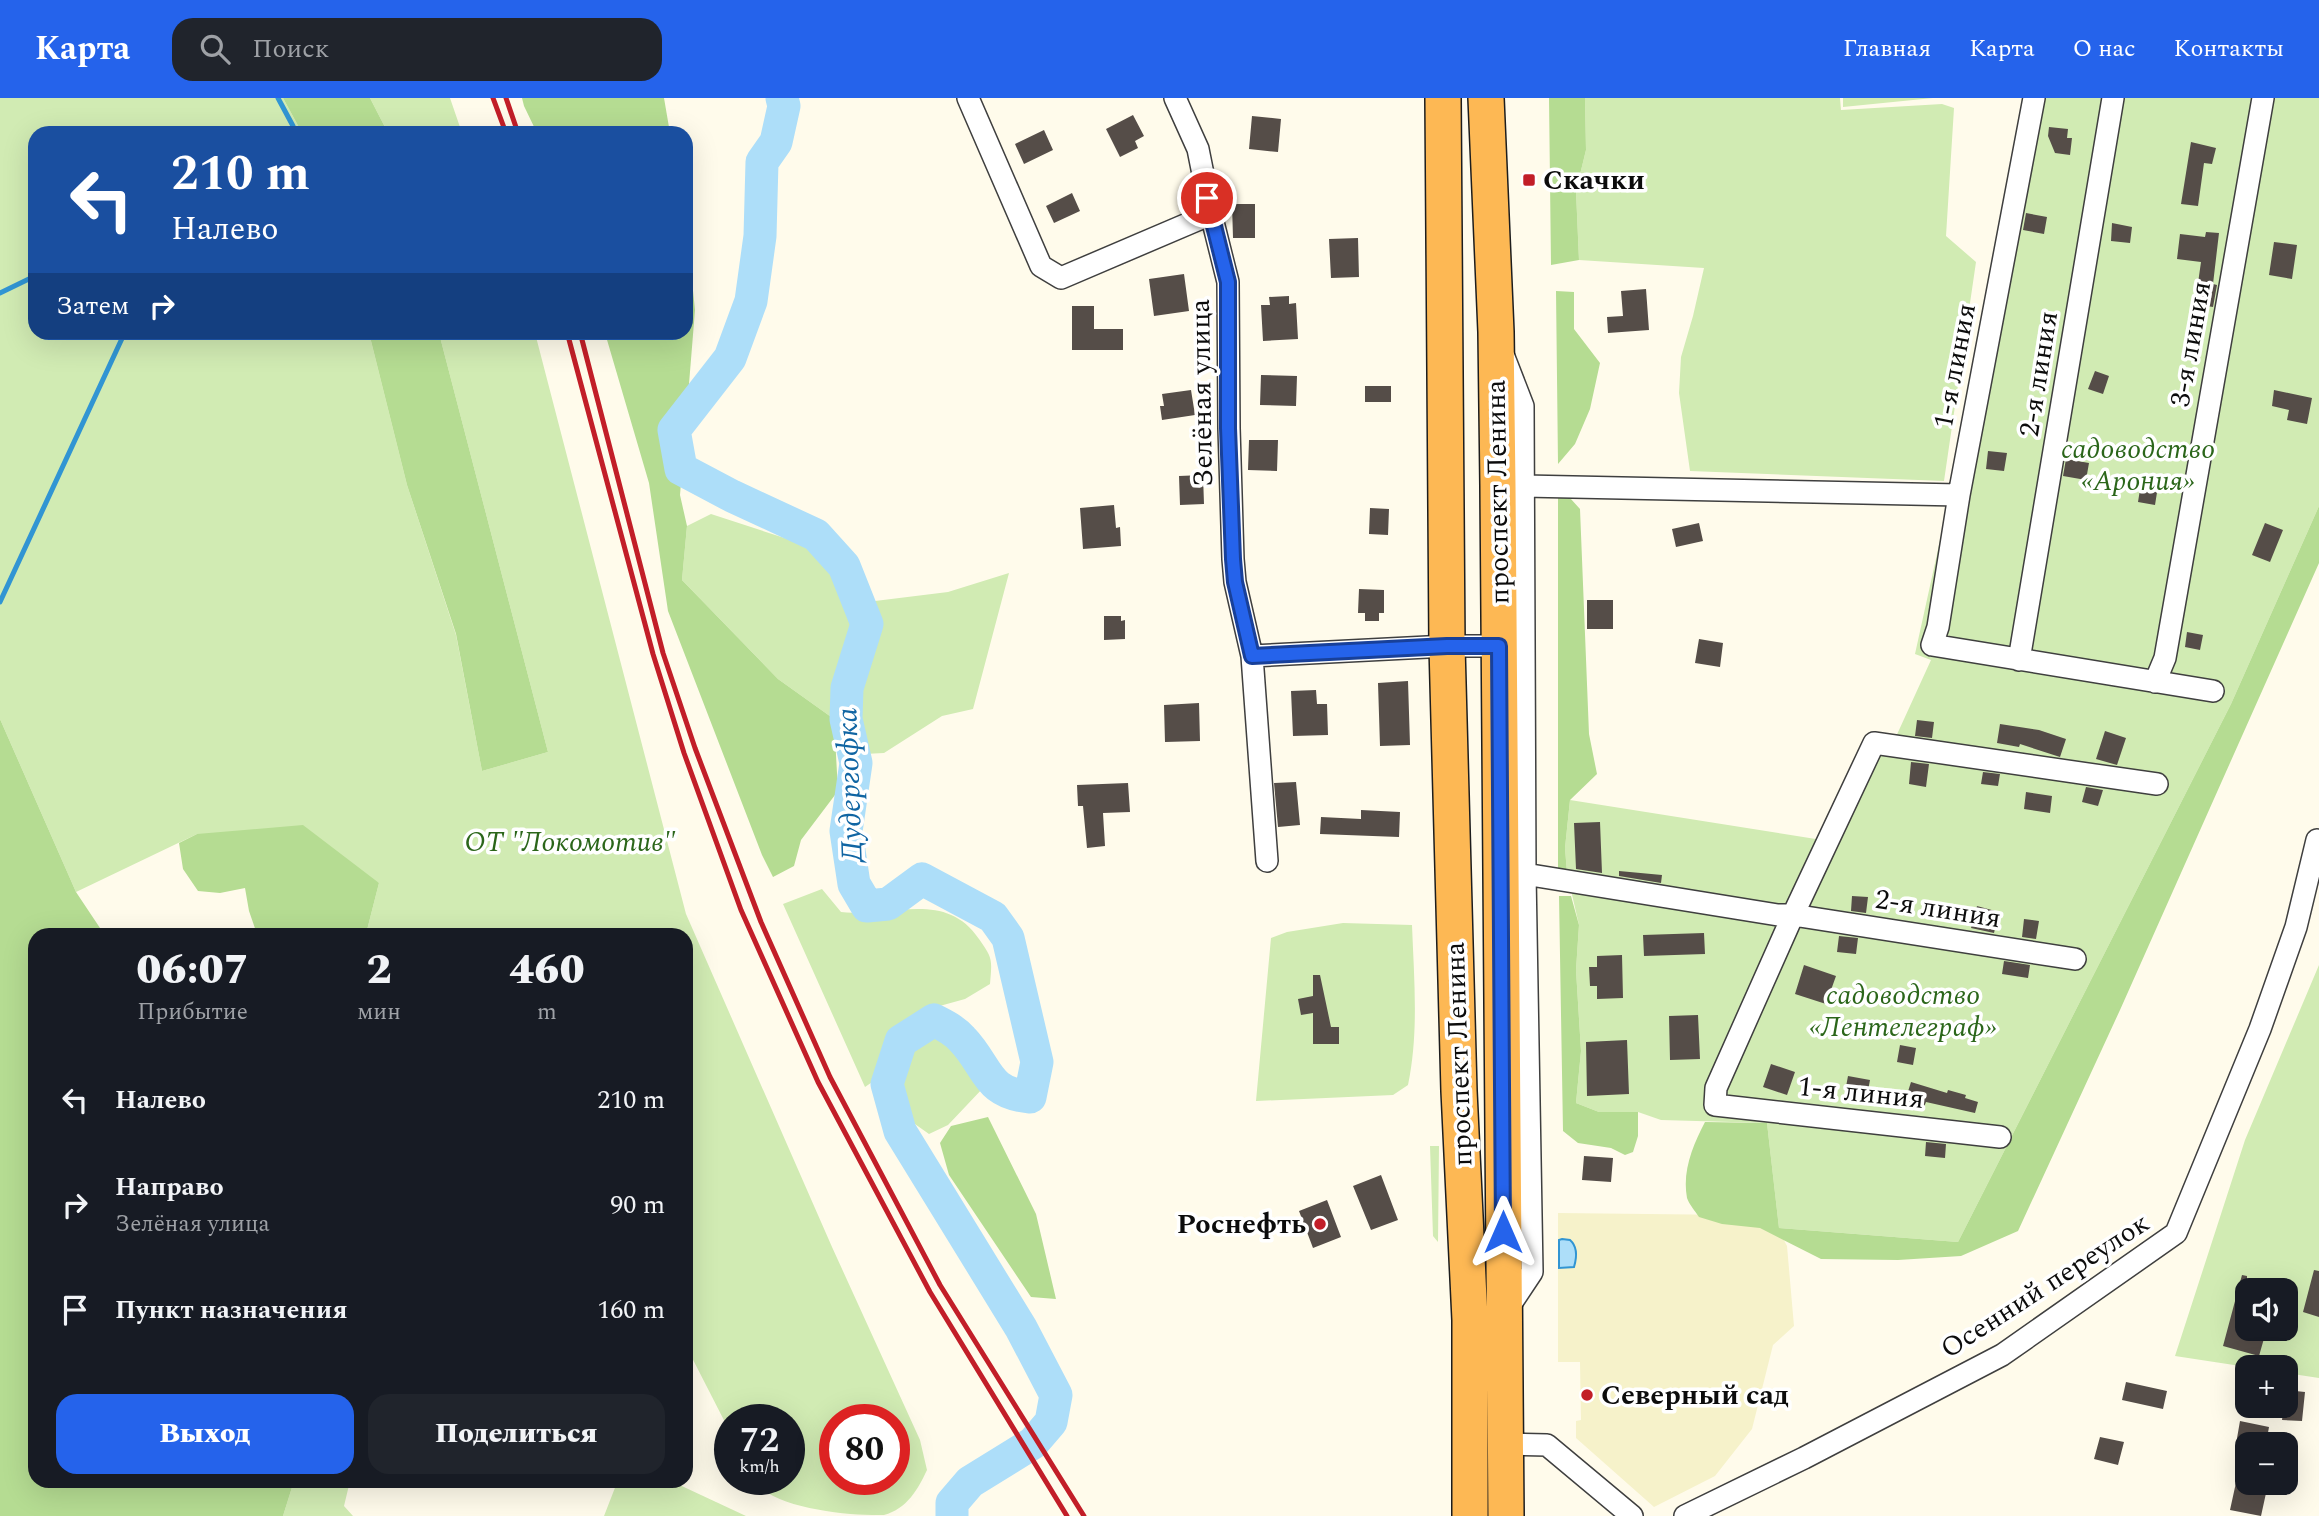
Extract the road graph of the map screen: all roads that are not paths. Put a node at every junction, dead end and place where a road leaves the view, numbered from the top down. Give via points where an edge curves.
1 (968, 98) edge
2 (1175, 98) edge
3 (1486, 98) edge
4 (2035, 98) edge
5 (2113, 98) edge
6 (2263, 98) edge
7 (1443, 114) edge
8 (1210, 214) junction
9 (1496, 332) junction
10 (1524, 486) junction
11 (1959, 495) junction
12 (1447, 646) junction
13 (1499, 646) junction
14 (1252, 656) junction
15 (2019, 660) junction
16 (2155, 681) junction
17 (2213, 691) dead end
18 (2157, 784) dead end
19 (2317, 840) dead end
20 (1267, 861) dead end
21 (1525, 874) junction
22 (1793, 915) junction
23 (2075, 958) dead end
24 (2000, 1137) dead end
25 (1503, 1316) junction
26 (1504, 1444) junction
27 (1470, 1516) edge
28 (1506, 1516) edge
29 (1632, 1516) edge
30 (1685, 1516) edge

1 - 8 street via 1041,266 1061,278
2 - 8 street, Зелёная улица via 1198,149
3 - 9 highway, проспект Ленина
4 - 11 street, 1-я линия
5 - 15 street, 2-я линия
6 - 16 street, 3-я линия via 2165,658
7 - 12 highway, проспект Ленина
8 - 14 street, Зелёная улица via 1228,282 1233,559
9 - 10 street via 1523,406
9 - 13 highway, проспект Ленина
10 - 11 street
10 - 21 street
11 - 15 street, 1-я линия via 1932,645
12 - 13 street
12 - 14 street
12 - 27 highway, проспект Ленина via 1459,1091 1471,1320
13 - 25 highway, проспект Ленина
14 - 20 street, Зелёная улица
15 - 16 street
16 - 17 street
18 - 22 street via 1874,743
19 - 30 street, Осенний переулок via 2296,927 2260,1028 2176,1233 2002,1355
21 - 22 street, 2-я линия
21 - 25 street via 1531,1272
22 - 23 street, 2-я линия
22 - 24 street, 1-я линия via 1716,1088 1715,1105
25 - 26 highway, проспект Ленина
26 - 28 highway, проспект Ленина
26 - 29 street via 1548,1445

